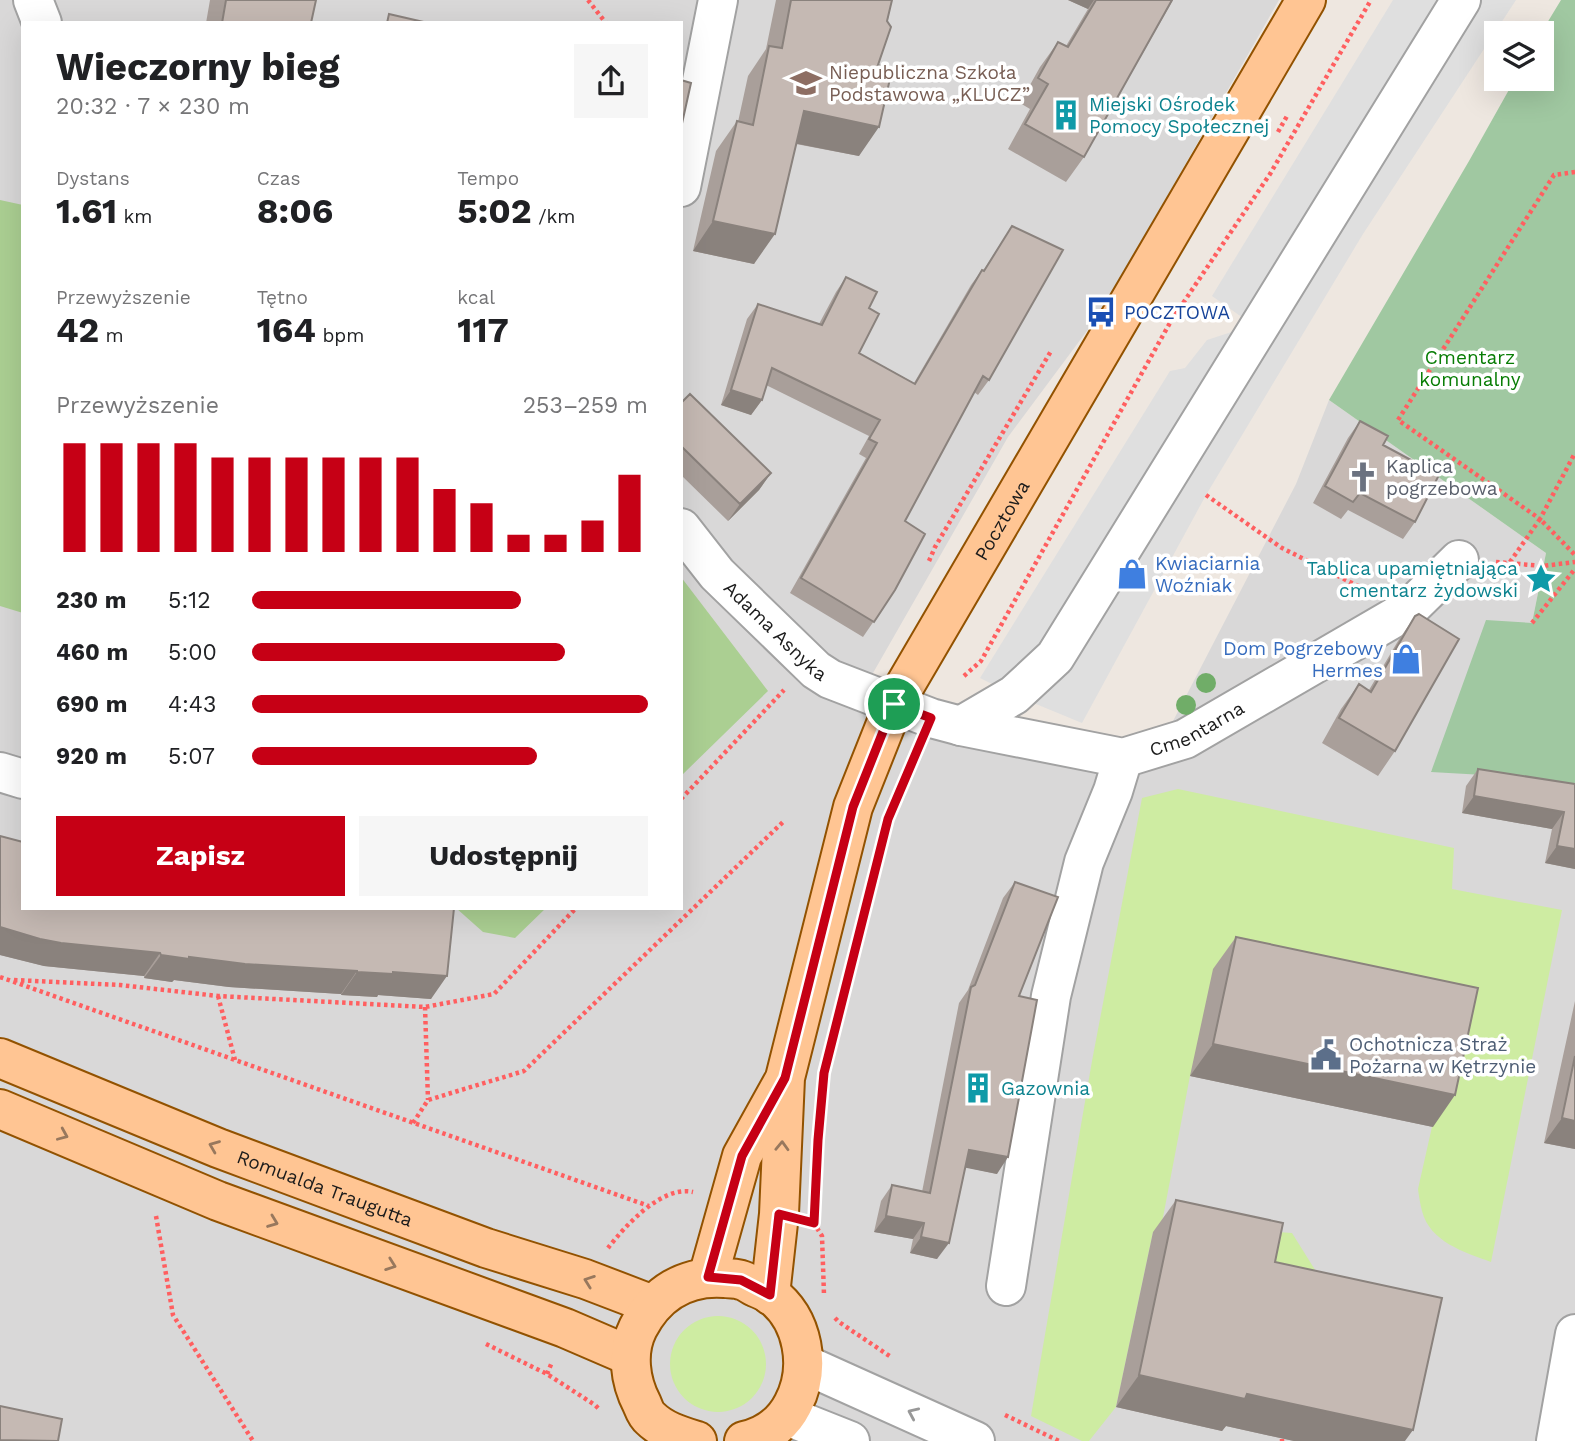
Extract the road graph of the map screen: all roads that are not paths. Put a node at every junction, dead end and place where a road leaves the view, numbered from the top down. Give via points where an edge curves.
1 (33, 0) edge
2 (718, 0) edge
3 (1306, 0) edge
4 (1461, 0) edge
5 (41, 21) edge
6 (683, 177) edge
7 (683, 531) edge
8 (1459, 560) dead end
9 (894, 704) junction
10 (946, 722) junction
11 (1123, 758) junction
12 (0, 772) edge
13 (21, 778) edge
14 (0, 1058) edge
15 (785, 1078) junction
16 (0, 1108) edge
17 (708, 1277) junction
18 (1006, 1286) dead end
19 (770, 1295) junction
20 (653, 1305) junction
21 (1573, 1348) edge
22 (630, 1356) junction
23 (804, 1364) junction
24 (787, 1416) junction
25 (681, 1438) edge
26 (752, 1440) edge
27 (850, 1441) edge
28 (975, 1441) edge
29 (1556, 1441) edge

1 - 5 street
2 - 6 street
3 - 9 main road, Pocztowa
4 - 10 street via 1055,657 1014,695
7 - 9 street, Adama Asnyka via 717,574 816,670
8 - 11 street, Cmentarna via 1409,609 1185,739
9 - 10 street, Cmentarna
9 - 15 main road, Pocztowa via 853,807
10 - 11 street, Cmentarna
11 - 18 street via 1084,862 1051,996
12 - 13 street
20 -> 14 main road, Romualda Traugutta via 231,1153
15 - 17 main road, Pocztowa via 742,1156
19 -> 15 main road, Pocztowa
16 -> 22 main road via 218,1201
17 - 19 main road via 741,1280
17 - 20 main road via 678,1286
19 - 23 main road via 789,1314 801,1338
20 - 22 main road via 638,1329
21 - 29 street
22 - 25 main road via 634,1388 649,1418
23 - 24 main road via 800,1392
28 -> 23 street
24 - 26 main road
24 - 27 street

